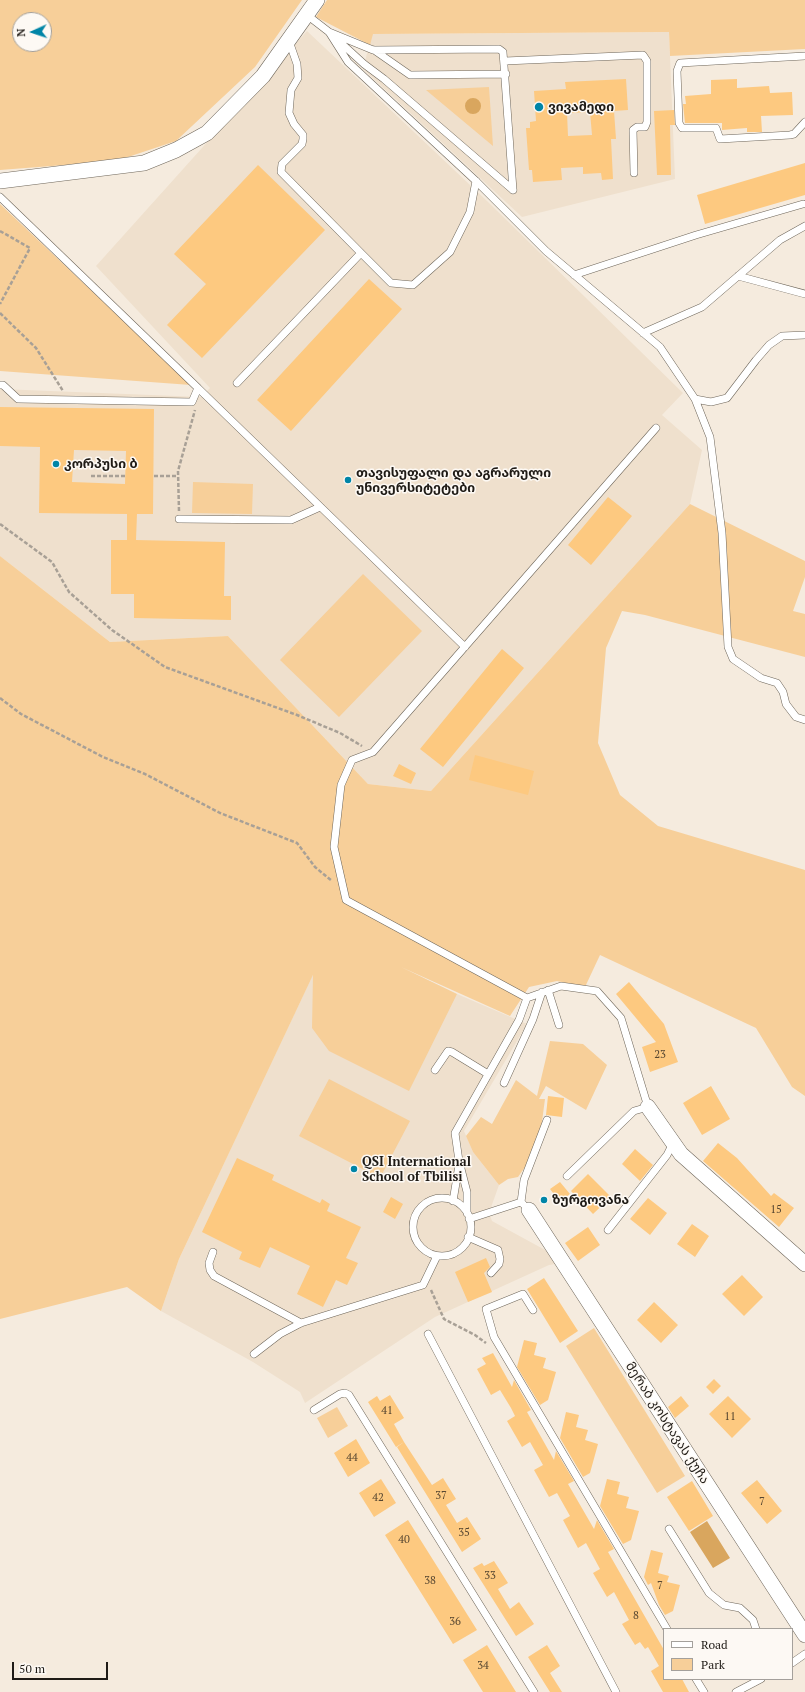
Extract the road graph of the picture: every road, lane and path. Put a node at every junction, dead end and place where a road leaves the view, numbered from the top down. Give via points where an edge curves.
1 (317, 0) edge
2 (307, 16) junction
3 (329, 32) junction
4 (289, 40) junction
5 (373, 50) junction
6 (805, 56) edge
7 (505, 61) junction
8 (506, 74) junction
9 (805, 122) edge
10 (634, 173) dead end
11 (0, 181) edge
12 (476, 181) junction
13 (0, 197) edge
14 (803, 204) dead end
15 (805, 226) edge
16 (0, 231) edge
17 (361, 253) junction
18 (574, 275) junction
19 (738, 276) junction
20 (805, 294) edge
21 (0, 304) edge
22 (0, 313) edge
23 (643, 334) junction
24 (805, 335) edge
25 (237, 383) dead end
26 (0, 385) edge
27 (198, 388) junction
28 (695, 399) junction
29 (69, 400) junction
30 (656, 428) dead end
31 (91, 476) dead end
32 (125, 476) dead end
33 (154, 476) dead end
34 (178, 476) junction
35 (320, 507) junction
36 (179, 519) joint
37 (0, 524) edge
38 (464, 648) junction
39 (0, 698) edge
40 (805, 720) edge
41 (373, 752) junction
42 (346, 900) junction
43 (545, 991) junction
44 (527, 998) junction
45 (559, 1025) dead end
46 (435, 1070) dead end
47 (488, 1074) junction
48 (504, 1084) dead end
49 (648, 1107) junction
50 (547, 1120) dead end
51 (673, 1143) junction
52 (459, 1161) junction
53 (568, 1176) dead end
54 (453, 1200) junction
55 (525, 1206) junction
56 (468, 1216) junction
57 (608, 1230) dead end
58 (468, 1237) junction
59 (213, 1252) dead end
60 (437, 1256) junction
61 (805, 1264) edge
62 (491, 1273) dead end
63 (423, 1285) junction
64 (533, 1310) dead end
65 (301, 1323) junction
66 (428, 1334) dead end
67 (502, 1349) junction
68 (254, 1354) dead end
69 (314, 1410) dead end
70 (669, 1529) dead end
71 (666, 1628) edge
72 (756, 1628) edge
73 (805, 1636) edge
74 (805, 1654) edge
75 (793, 1662) edge
76 (697, 1680) edge
77 (759, 1680) edge
78 (534, 1692) edge
79 (616, 1692) edge
80 (704, 1692) edge
81 (736, 1692) edge

1 - 2 street
2 - 3 lane
2 - 4 street
3 - 5 lane
3 - 8 lane via 513,190
3 - 12 lane via 348,62
4 - 11 street via 263,76 207,133 176,150 144,163
4 - 17 lane via 297,64 298,78 291,90 289,113 304,139 282,164 281,172
5 - 7 lane via 499,49 504,52
5 - 8 lane via 410,75
6 - 9 lane via 680,63 676,71 679,123 682,128 716,128 720,139 793,135
7 - 8 lane
7 - 10 lane via 643,55 647,61 647,122 645,127 633,130
12 - 17 lane via 470,212 450,252 413,285 391,283
12 - 18 lane via 546,251
13 - 27 lane
14 - 18 lane via 696,235
15 - 19 lane via 780,240
16 - 21 path via 30,248
17 - 25 lane
18 - 23 lane
19 - 20 lane
19 - 23 lane via 702,307
22 - 29 path via 36,348
23 - 28 lane via 660,348
24 - 28 lane via 782,336 769,345 727,398 711,402
26 - 29 lane via 18,399
27 - 29 lane via 192,402
27 - 34 path via 198,399
27 - 35 lane
28 - 40 lane via 710,437 722,533 728,647 733,660 761,678 777,684 783,692 786,704 796,717
30 - 38 lane
31 - 32 path
33 - 34 path
34 - 36 path
35 - 36 lane via 291,520
35 - 38 lane
37 - 41 path via 52,562 69,592 112,630 165,667 297,715 340,733
38 - 41 lane
39 - 42 path via 21,714 103,757 145,774 220,813 296,843 315,867 334,883
41 - 42 lane via 352,760 341,785 334,847
42 - 44 lane
43 - 44 lane
43 - 45 lane
43 - 48 lane
43 - 49 lane via 561,986 596,991 621,1018
44 - 47 lane via 519,1020
46 - 47 lane via 448,1051
47 - 52 lane via 456,1133
49 - 51 street
49 - 53 lane via 634,1111
50 - 55 lane via 524,1180
51 - 57 lane via 667,1155
51 - 61 street via 681,1154
52 - 54 lane
52 - 56 lane via 467,1192
54 - 56 lane
54 - 60 lane via 436,1199 427,1202 418,1211 413,1224 413,1232 421,1248
55 - 56 lane
55 - 73 street, მერაბ კოსტავას ქუჩა
56 - 58 lane
58 - 60 lane via 459,1250 448,1256
58 - 62 lane via 498,1250 500,1259
59 - 65 lane via 209,1263 214,1276
60 - 63 lane
63 - 65 lane
63 - 67 path via 432,1290 444,1319 489,1345
64 - 67 lane via 523,1294 486,1309 494,1337
65 - 68 lane via 280,1334
66 - 79 lane
67 - 71 lane
69 - 78 lane via 340,1394 349,1395
70 - 72 lane via 709,1593 724,1605 740,1608 753,1620
74 - 75 lane
76 - 80 lane
77 - 81 lane

